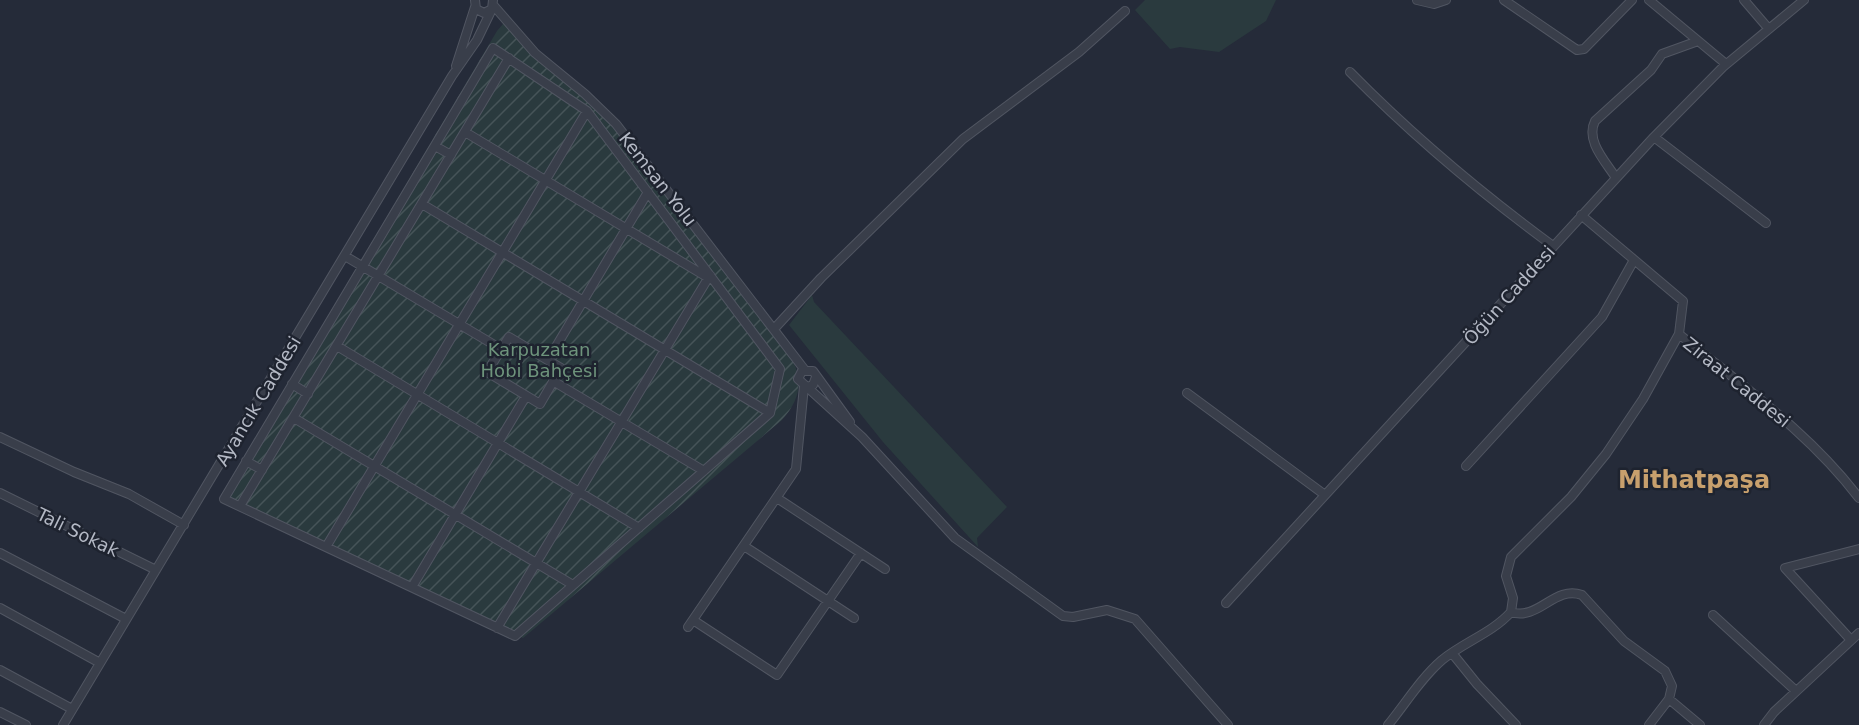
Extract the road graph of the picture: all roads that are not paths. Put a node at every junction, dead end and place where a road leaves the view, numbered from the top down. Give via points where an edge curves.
1 (1417, 0) edge
2 (1446, 0) edge
3 (1504, 0) edge
4 (1632, 0) edge
5 (1649, 0) edge
6 (1744, 0) edge
7 (1804, 0) edge
8 (475, 2) edge
9 (493, 5) edge
10 (1125, 11) dead end
11 (1768, 28) junction
12 (1698, 41) junction
13 (509, 58) junction
14 (1726, 64) junction
15 (1350, 72) dead end
16 (452, 76) junction
17 (587, 111) junction
18 (465, 132) junction
19 (1654, 137) junction
20 (435, 146) junction
21 (451, 155) junction
22 (1616, 178) junction
23 (545, 181) junction
24 (648, 192) junction
25 (422, 204) junction
26 (1581, 215) junction
27 (1766, 222) dead end
28 (626, 229) junction
29 (1553, 246) junction
30 (502, 252) junction
31 (345, 256) junction
32 (1634, 260) junction
33 (363, 266) junction
34 (379, 276) junction
35 (708, 276) junction
36 (583, 301) junction
37 (460, 324) junction
38 (774, 329) junction
39 (1679, 334) junction
40 (337, 346) junction
41 (501, 349) junction
42 (664, 349) junction
43 (548, 360) junction
44 (804, 369) junction
45 (816, 376) junction
46 (554, 381) junction
47 (292, 384) junction
48 (805, 386) junction
49 (308, 393) junction
50 (1186, 393) dead end
51 (417, 394) junction
52 (526, 396) junction
53 (770, 413) junction
54 (294, 418) junction
55 (621, 421) junction
56 (0, 437) edge
57 (862, 437) junction
58 (498, 443) junction
59 (246, 461) junction
60 (375, 466) junction
61 (1466, 466) dead end
62 (262, 470) junction
63 (704, 471) junction
64 (579, 491) junction
65 (0, 493) edge
66 (1325, 495) junction
67 (777, 498) junction
68 (1859, 498) edge
69 (240, 506) junction
70 (455, 515) junction
71 (184, 525) junction
72 (639, 528) junction
73 (744, 546) junction
74 (326, 547) junction
75 (1859, 549) edge
76 (0, 553) edge
77 (861, 553) junction
78 (536, 563) junction
79 (885, 569) dead end
80 (156, 570) junction
81 (573, 585) junction
82 (412, 587) junction
83 (828, 601) junction
84 (1226, 603) dead end
85 (0, 608) edge
86 (1511, 612) junction
87 (1713, 615) dead end
88 (854, 618) dead end
89 (126, 619) junction
90 (497, 628) junction
91 (1859, 633) edge
92 (1851, 640) junction
93 (1452, 652) junction
94 (100, 663) junction
95 (0, 670) edge
96 (1796, 691) junction
97 (1669, 699) junction
98 (72, 709) junction
99 (0, 712) edge
100 (26, 725) edge
101 (63, 725) edge
102 (1228, 725) edge
103 (1388, 725) edge
104 (1516, 725) edge
105 (1649, 725) edge
106 (1700, 725) edge
107 (1764, 725) edge

1 - 2 street via 1434,4
3 - 4 street via 1577,50 1584,49
5 - 12 street
6 - 11 street
7 - 11 street, Öğün Caddesi
8 - 9 street via 484,13
8 - 16 street, Ayancık Caddesi
9 - 16 street, Ayancık Caddesi via 477,40
9 - 38 street, Kemsan Yolu via 535,53 616,124
10 - 38 street via 1079,52 963,139
11 - 14 street, Öğün Caddesi
12 - 14 street
12 - 22 street via 1662,54 1651,70 1595,121 1593,141
13 - 17 street
13 - 18 street
13 - 20 street via 493,48
14 - 19 street, Öğün Caddesi
15 - 29 street via 1395,118 1487,198
16 - 31 street, Ayancık Caddesi
17 - 23 street
17 - 24 street
18 - 21 street
18 - 23 street
19 - 22 street, Öğün Caddesi
19 - 27 street
20 - 21 street
20 - 33 street
21 - 25 street
22 - 26 street, Öğün Caddesi
23 - 28 street
23 - 30 street
24 - 28 street
24 - 35 street
25 - 30 street
25 - 34 street
26 - 29 street, Öğün Caddesi
26 - 32 street, Ziraat Caddesi
28 - 35 street
28 - 36 street
29 - 66 street, Öğün Caddesi
30 - 36 street
30 - 37 street
31 - 33 street
31 - 71 street, Ayancık Caddesi
32 - 39 street, Ziraat Caddesi via 1683,301
32 - 61 street via 1602,317
33 - 34 street
33 - 47 street
34 - 37 street
34 - 40 street
35 - 42 street
35 - 53 street via 780,369
36 - 42 street
36 - 43 street
37 - 41 street
37 - 51 street
38 - 44 street, Kemsan Yolu
39 - 68 street, Ziraat Caddesi via 1806,439 1837,469
39 - 86 street via 1643,399 1597,466 1511,557 1506,576 1513,598
40 - 49 street
40 - 51 street
41 - 43 street via 509,337
41 - 52 street via 487,372
42 - 53 street
42 - 55 street
43 - 46 street via 561,368
44 - 45 street
44 - 48 street via 798,379
45 - 48 street via 813,385
45 - 57 street
46 - 52 street via 540,404
46 - 55 street
47 - 49 street
47 - 59 street
48 - 57 street
48 - 67 street via 796,469
49 - 54 street
50 - 66 street
51 - 58 street
51 - 60 street
52 - 58 street
53 - 63 street
54 - 60 street
54 - 62 street
55 - 63 street
55 - 64 street
56 - 71 street via 129,494
57 - 102 street via 955,538 1060,614 1073,617 1107,610 1135,620
58 - 64 street
58 - 70 street
59 - 62 street
59 - 69 street via 224,499
60 - 70 street
60 - 74 street
62 - 69 street
63 - 72 street
64 - 72 street
64 - 78 street
65 - 80 street, Tali Sokak
66 - 84 street, Öğün Caddesi
67 - 73 street
67 - 77 street
69 - 74 street
70 - 78 street
70 - 82 street
71 - 80 street, Ayancık Caddesi
72 - 81 street
73 - 83 street
73 - 83 street via 690,624 777,675
74 - 82 street
75 - 92 street via 1785,568
76 - 89 street
77 - 79 street
77 - 83 street
78 - 81 street
78 - 90 street
80 - 89 street, Ayancık Caddesi
81 - 90 street via 515,636
82 - 90 street
83 - 88 street
85 - 94 street
86 - 93 street via 1494,628
86 - 97 street via 1529,613 1562,594 1582,595 1624,641 1665,671 1672,686
87 - 96 street
89 - 94 street, Ayancık Caddesi
91 - 92 street
92 - 96 street
93 - 103 street via 1428,674
93 - 104 street
94 - 98 street, Ayancık Caddesi
95 - 98 street
96 - 107 street
97 - 105 street
97 - 106 street
98 - 101 street, Ayancık Caddesi
99 - 100 street

